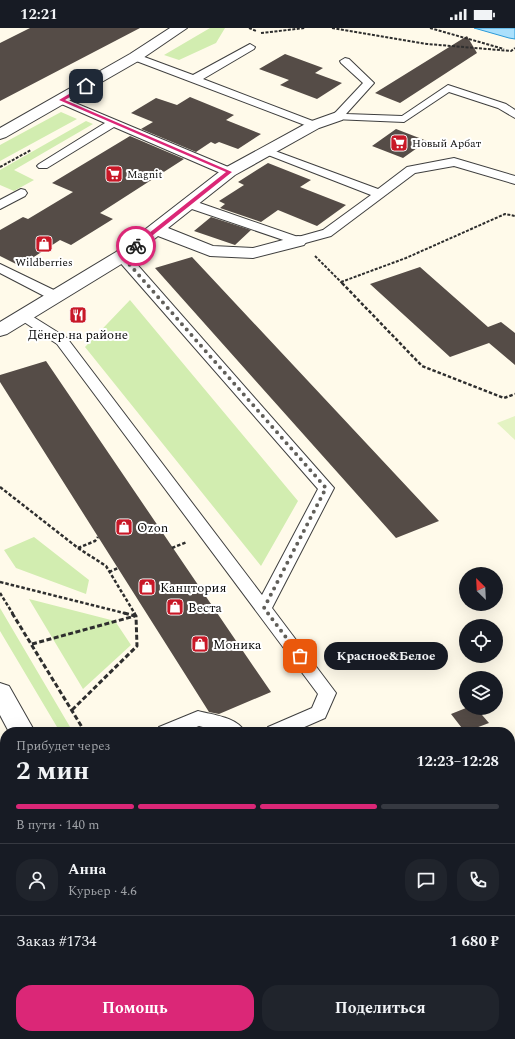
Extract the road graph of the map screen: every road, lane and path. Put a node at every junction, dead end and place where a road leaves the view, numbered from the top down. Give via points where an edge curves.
1 (180, 28) edge
2 (250, 28) edge
3 (305, 28) edge
4 (332, 28) edge
5 (430, 28) edge
6 (250, 47) dead end
7 (515, 48) edge
8 (511, 51) junction
9 (515, 52) edge
10 (135, 57) junction
11 (345, 61) dead end
12 (193, 80) junction
13 (61, 100) junction
14 (515, 115) edge
15 (337, 117) junction
16 (114, 122) junction
17 (314, 125) junction
18 (1, 133) edge
19 (267, 151) junction
20 (43, 166) dead end
21 (229, 172) junction
22 (515, 180) edge
23 (21, 193) dead end
24 (380, 194) junction
25 (190, 204) junction
26 (0, 205) edge
27 (515, 216) edge
28 (157, 230) junction
29 (298, 241) junction
30 (122, 256) junction
31 (0, 268) edge
32 (340, 282) junction
33 (56, 296) junction
34 (22, 316) junction
35 (0, 330) edge
36 (515, 394) edge
37 (0, 487) edge
38 (98, 537) dead end
39 (78, 548) junction
40 (118, 568) dead end
41 (108, 572) junction
42 (0, 582) edge
43 (0, 593) edge
44 (264, 608) junction
45 (136, 616) junction
46 (32, 644) junction
47 (0, 693) edge
48 (72, 710) junction
49 (19, 727) edge
50 (82, 727) edge
51 (177, 727) edge
52 (228, 727) edge
53 (286, 727) edge

1 - 10 street
2 - 3 path via 261,33
4 - 8 path via 427,44
5 - 8 path
6 - 12 lane
7 - 8 path
8 - 9 path
10 - 12 lane
10 - 13 street
11 - 15 lane via 369,83
12 - 17 lane
13 - 16 lane
13 - 18 street
14 - 15 lane via 502,106 448,88 404,119
15 - 17 street
16 - 20 lane
16 - 21 lane
17 - 19 street
19 - 21 street
19 - 24 lane
21 - 25 street
22 - 24 lane via 454,162 411,170
23 - 26 lane
24 - 29 lane via 327,233
25 - 28 street
25 - 29 lane
27 - 32 path via 505,214 406,258
28 - 29 street via 210,251 253,253
28 - 30 street
29 - 32 path
30 - 33 street
30 - 44 lane via 326,488
31 - 33 lane
32 - 36 path via 422,366 504,398
33 - 34 street
34 - 35 street
34 - 44 lane via 62,341
37 - 39 path
38 - 39 path via 95,541
39 - 41 path via 106,566
40 - 41 path
41 - 45 path
42 - 45 path
43 - 46 path
44 - 53 lane via 328,693 319,713
45 - 46 path
45 - 48 path via 138,646
46 - 48 path
47 - 49 street
48 - 50 path
51 - 52 lane via 198,718

